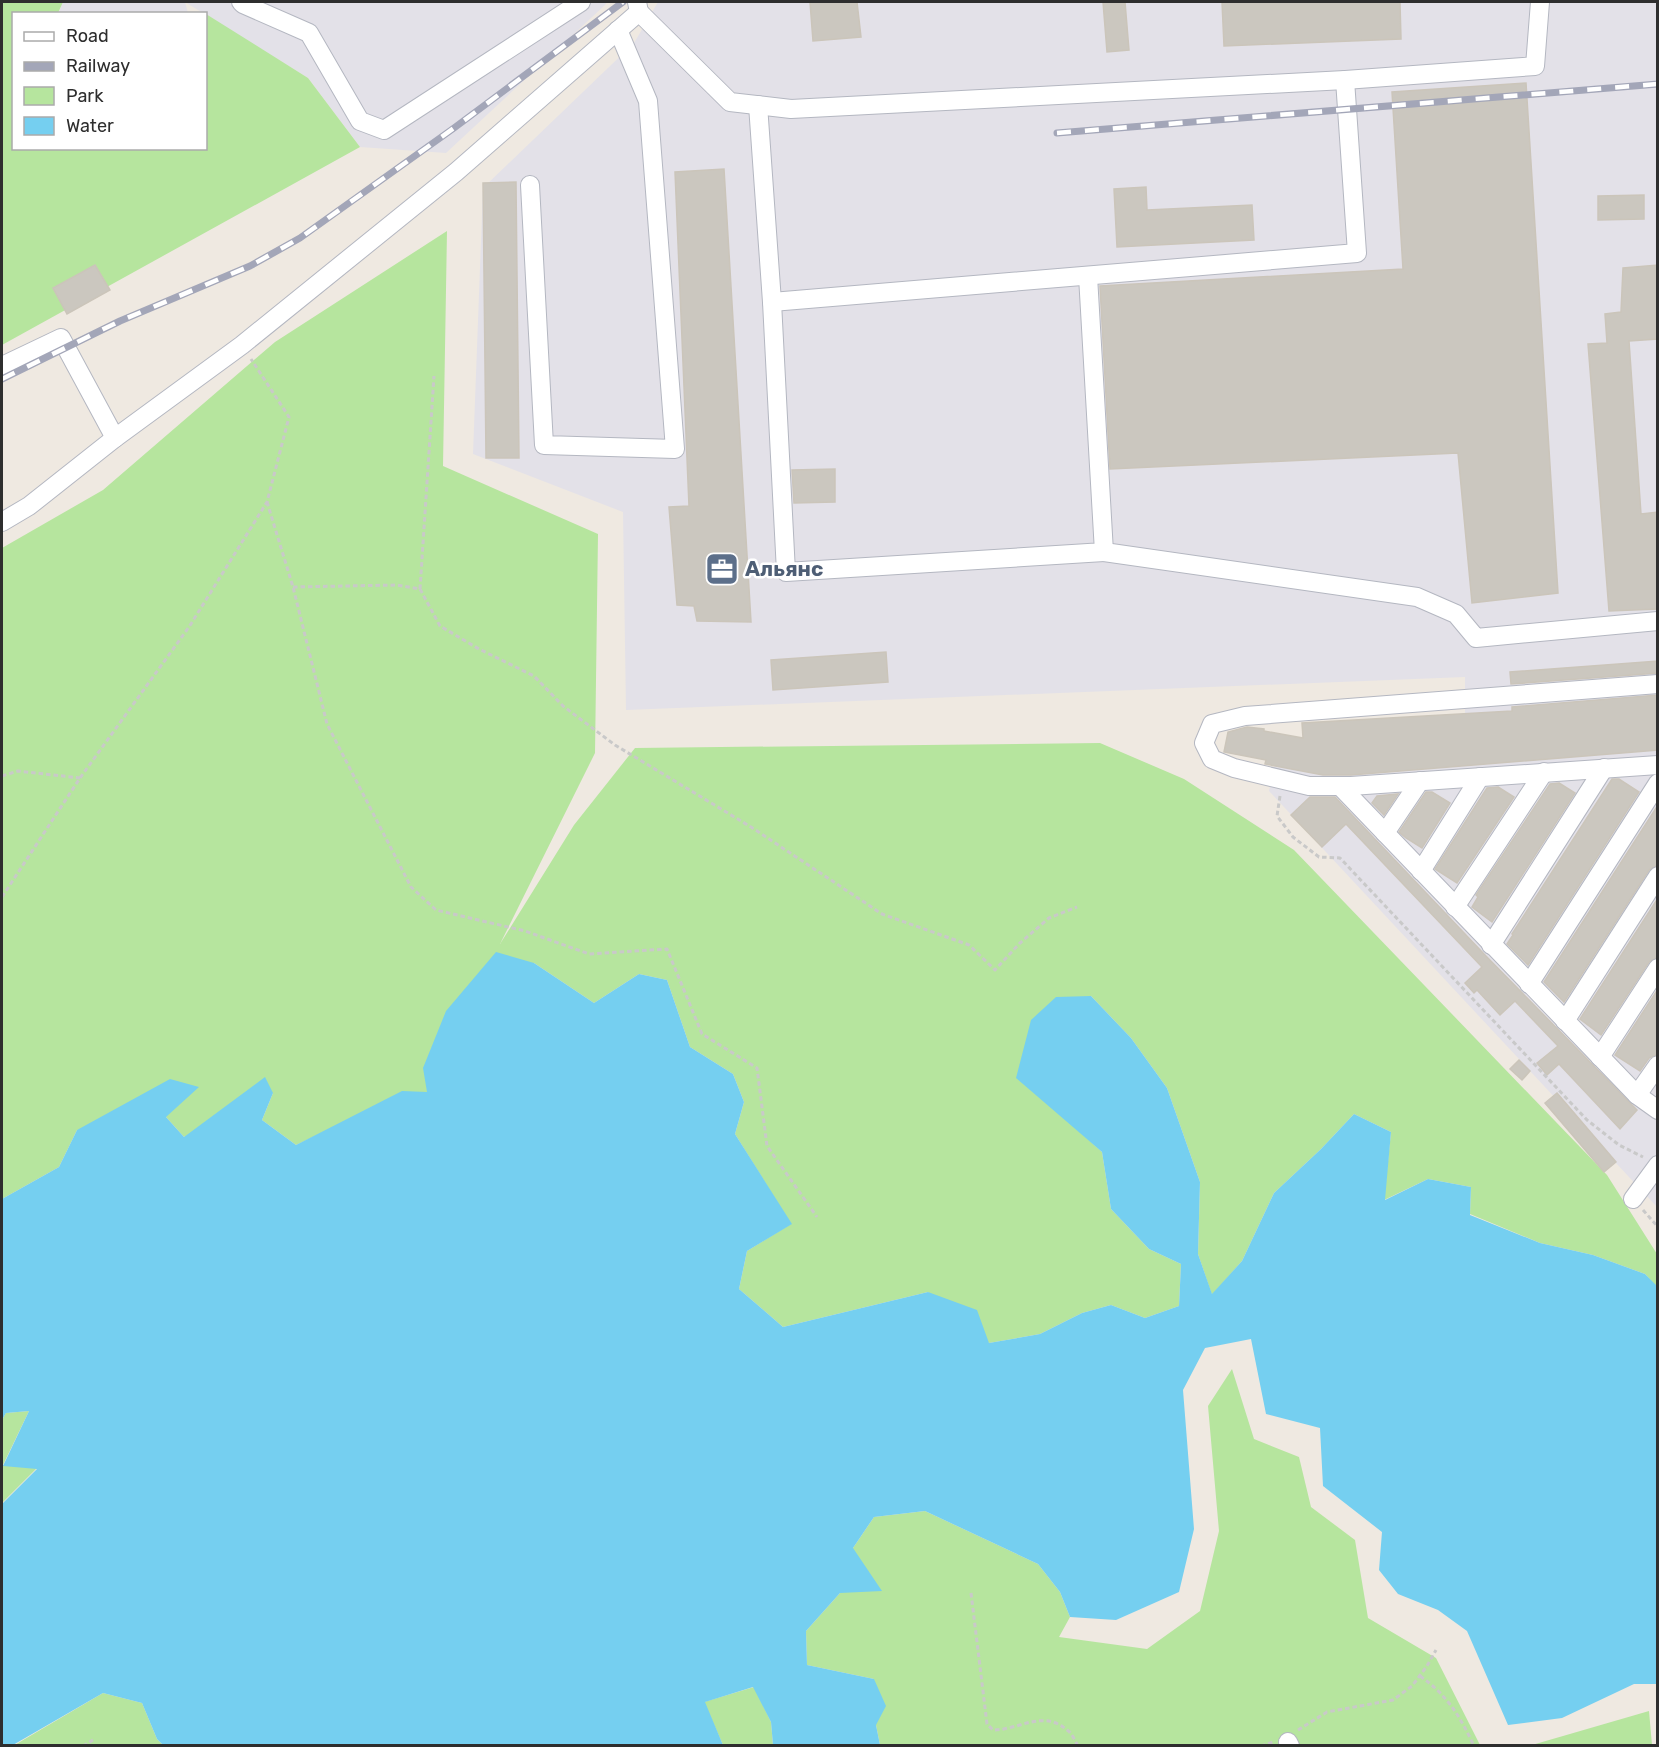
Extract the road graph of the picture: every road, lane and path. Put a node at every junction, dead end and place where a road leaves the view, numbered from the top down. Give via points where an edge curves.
1 (241, 2) edge
2 (581, 2) edge
3 (1540, 2) edge
4 (638, 7) edge
5 (618, 30) junction
6 (1345, 80) junction
7 (758, 105) junction
8 (530, 185) dead end
9 (1088, 276) junction
10 (772, 302) junction
11 (242, 345) junction
12 (2, 366) edge
13 (434, 376) dead end
14 (115, 438) junction
15 (267, 502) junction
16 (2, 522) edge
17 (1104, 552) junction
18 (293, 587) junction
19 (420, 589) junction
20 (1658, 621) edge
21 (1658, 684) edge
22 (1658, 765) edge
23 (1604, 768) junction
24 (1544, 772) junction
25 (2, 776) edge
26 (1480, 777) junction
27 (80, 778) junction
28 (1282, 780) junction
29 (1420, 781) junction
30 (1658, 783) edge
31 (1340, 786) junction
32 (1385, 833) junction
33 (1421, 872) junction
34 (1658, 876) edge
35 (2, 897) edge
36 (1077, 907) dead end
37 (1455, 907) junction
38 (1491, 945) junction
39 (1658, 968) edge
40 (1529, 984) junction
41 (1565, 1021) junction
42 (1600, 1057) junction
43 (1658, 1065) edge
44 (1637, 1095) junction
45 (1658, 1110) edge
46 (1653, 1162) edge
47 (1633, 1199) joint
48 (817, 1217) dead end
49 (1658, 1227) edge
50 (971, 1593) dead end
51 (1436, 1650) dead end
52 (1420, 1676) junction
53 (93, 1740) dead end
54 (1289, 1744) edge
55 (83, 1746) edge
56 (1078, 1746) edge
57 (1474, 1746) edge

1 - 2 lane via 309,33 360,121 384,130
3 - 6 lane via 1535,66
4 - 5 lane
4 - 7 lane via 730,102
5 - 8 lane via 648,101 675,449 544,445
5 - 11 lane via 456,172
6 - 7 lane via 791,109
6 - 9 lane via 1358,254
7 - 10 lane
9 - 10 lane
9 - 17 lane
10 - 17 lane via 786,572
11 - 14 lane
11 - 15 path via 289,417
12 - 14 lane via 61,338
13 - 19 path
14 - 16 lane via 29,506
15 - 18 path
15 - 27 path via 189,627
17 - 20 lane via 1417,597 1456,614 1476,638
18 - 19 path via 397,585
18 - 48 path via 327,724 411,887 436,910 525,931 589,954 667,949 702,1034 757,1068 767,1146
19 - 36 path via 440,626 534,676 562,706 615,745 751,827 882,914 969,945 995,970 1049,918
21 - 28 lane via 1245,716 1212,724 1204,744 1212,759
22 - 23 lane
23 - 24 lane
23 - 38 lane
24 - 26 lane
24 - 37 lane
25 - 27 path via 18,771
26 - 29 lane
26 - 33 lane
27 - 35 path
28 - 31 lane via 1309,786
28 - 46 path via 1277,816 1293,837 1318,857 1340,858 1587,1120 1619,1145
29 - 31 lane
29 - 32 lane
30 - 40 lane
31 - 32 lane
32 - 33 lane
33 - 37 lane
34 - 41 lane
37 - 38 lane
38 - 40 lane
39 - 42 lane
40 - 41 lane
41 - 42 lane
42 - 44 lane
43 - 44 lane
44 - 45 lane
46 - 47 lane
47 - 49 path
50 - 56 path via 987,1724 993,1730 1005,1730 1029,1721 1046,1720 1067,1730
51 - 52 path
52 - 54 path via 1393,1700 1327,1712 1297,1731
52 - 57 path via 1439,1689 1461,1719
53 - 55 path

